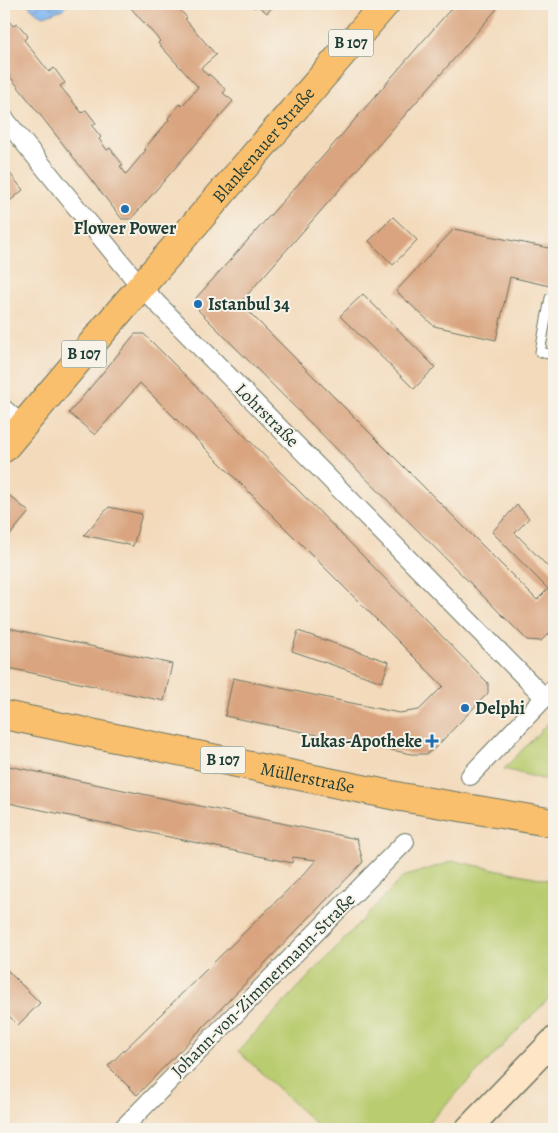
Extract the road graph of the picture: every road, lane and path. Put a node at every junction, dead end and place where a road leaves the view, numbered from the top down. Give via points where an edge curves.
1 (385, 4) edge
2 (4, 118) edge
3 (141, 287) junction
4 (550, 298) dead end
5 (554, 355) edge
6 (14, 417) edge
7 (4, 448) edge
8 (549, 693) edge
9 (4, 715) edge
10 (470, 776) dead end
11 (554, 823) edge
12 (405, 842) dead end
13 (554, 1040) edge
14 (122, 1129) edge
15 (468, 1129) edge

1 - 3 main road, Blankenauer Straße / B 107
2 - 3 street, Lohrstraße
3 - 6 main road, B 107
3 - 8 street, Lohrstraße
4 - 5 lane via 540,352
6 - 7 main road, B 107
8 - 10 street
9 - 11 main road, Müllerstraße / B 107 via 401,797
12 - 14 street, Johann-von-Zimmermann-Straße
13 - 15 main road

